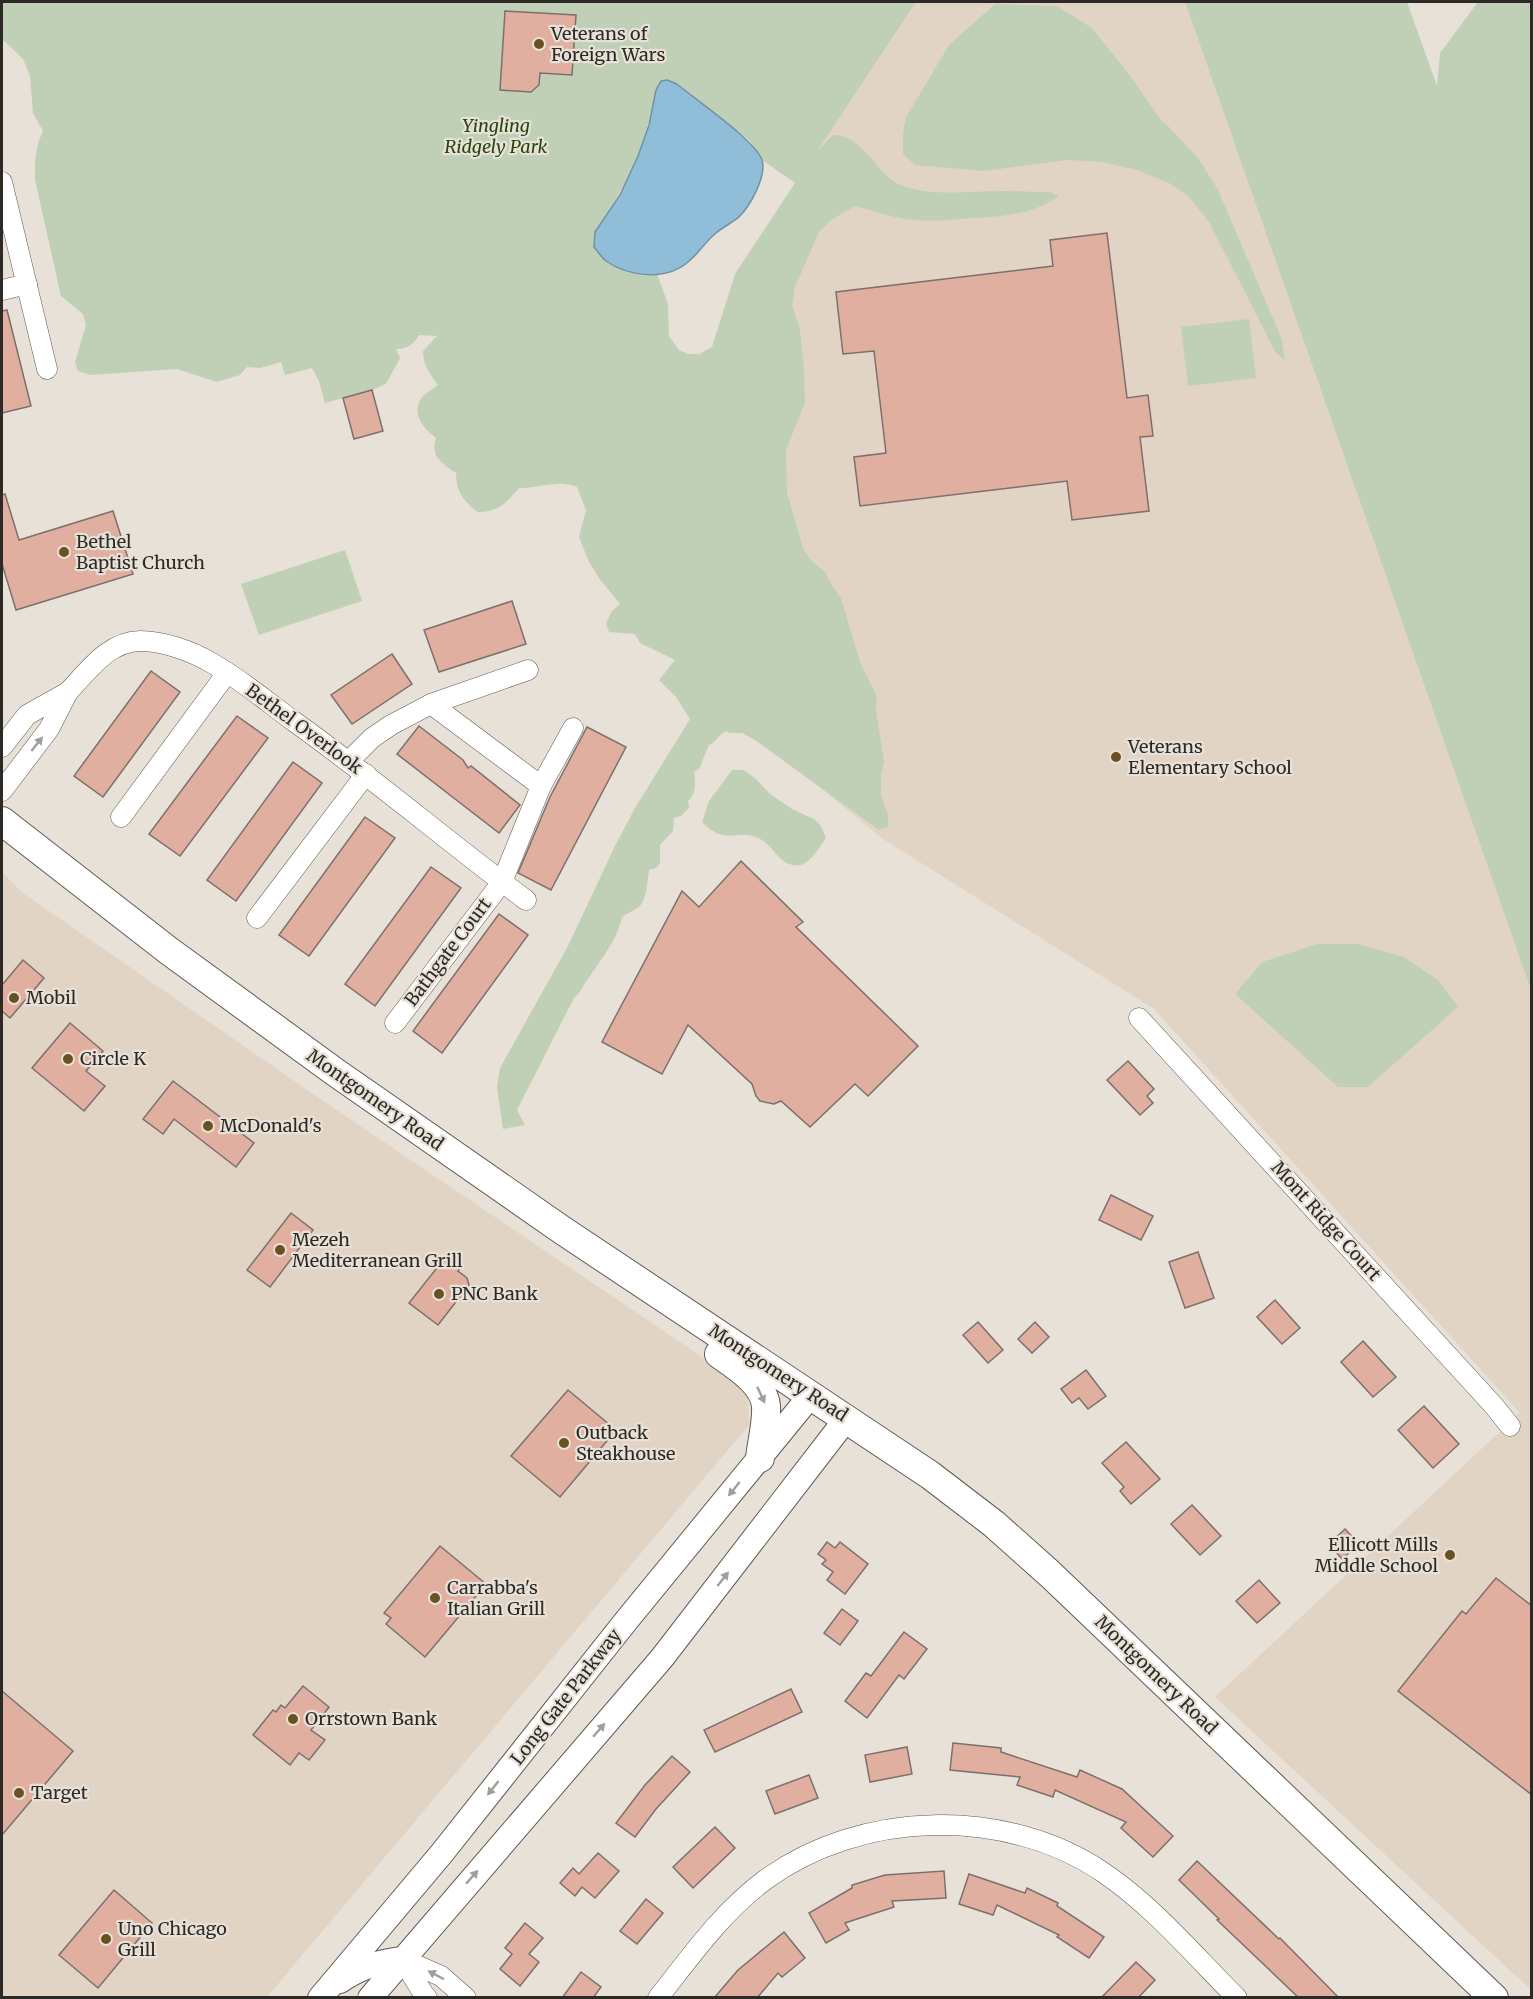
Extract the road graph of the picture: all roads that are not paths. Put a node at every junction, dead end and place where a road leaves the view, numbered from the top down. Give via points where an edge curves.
1 (2, 182) edge
2 (27, 284) junction
3 (2, 290) edge
4 (47, 369) dead end
5 (528, 670) dead end
6 (227, 673) junction
7 (68, 692) junction
8 (431, 704) junction
9 (573, 728) dead end
10 (2, 747) edge
11 (349, 761) junction
12 (366, 774) junction
13 (541, 786) junction
14 (2, 791) edge
15 (121, 816) dead end
16 (2, 821) edge
17 (502, 882) junction
18 (526, 900) dead end
19 (257, 918) dead end
20 (1139, 1017) dead end
21 (394, 1023) dead end
22 (562, 1230) junction
23 (811, 1395) junction
24 (847, 1418) junction
25 (1510, 1426) dead end
26 (760, 1458) junction
27 (410, 1890) junction
28 (434, 1922) junction
29 (401, 1933) junction
30 (371, 1935) junction
31 (402, 1959) junction
32 (370, 1965) junction
33 (323, 1993) edge
34 (1226, 1994) edge
35 (362, 1998) edge
36 (370, 1998) edge
37 (428, 1998) edge
38 (466, 1998) edge
39 (658, 1998) edge
40 (1494, 1998) edge

1 - 2 street
2 - 3 street
2 - 4 street
5 - 8 street
6 - 7 street, Bethel Overlook via 193,654 140,641 106,653
6 - 11 street, Bethel Overlook
6 - 15 street
7 - 10 street, Bethel Overlook via 27,715
14 -> 7 street, Bethel Overlook via 50,729
8 - 11 street via 372,738
8 - 13 street
9 - 13 street, Bathgate Court
11 - 12 street, Bethel Overlook
12 - 17 street, Bethel Overlook
12 - 19 street
13 - 17 street, Bathgate Court
16 - 22 main road, Montgomery Road via 334,1072
17 - 18 street, Bethel Overlook
17 - 21 street, Bathgate Court
20 - 25 street, Mont Ridge Court
22 - 23 main road, Montgomery Road
22 -> 26 main road via 562,1251 736,1366 761,1389 766,1405
23 - 24 main road, Montgomery Road
23 - 26 street, Long Gate Parkway
28 -> 24 street via 662,1658
24 - 40 main road, Montgomery Road via 985,1517 1050,1574
26 -> 27 street, Long Gate Parkway
27 - 29 street via 403,1905
27 - 30 street, Long Gate Parkway
28 - 29 street
28 - 31 street
29 - 30 street
29 - 31 street
30 - 32 street
30 - 33 street, Long Gate Parkway
31 - 32 street
31 - 36 street
31 - 37 street
38 -> 31 street via 441,1976
32 - 33 street
32 - 35 street
34 - 39 street via 1138,1899 1103,1872 1030,1839 957,1825 911,1826 830,1844 784,1867 712,1929

